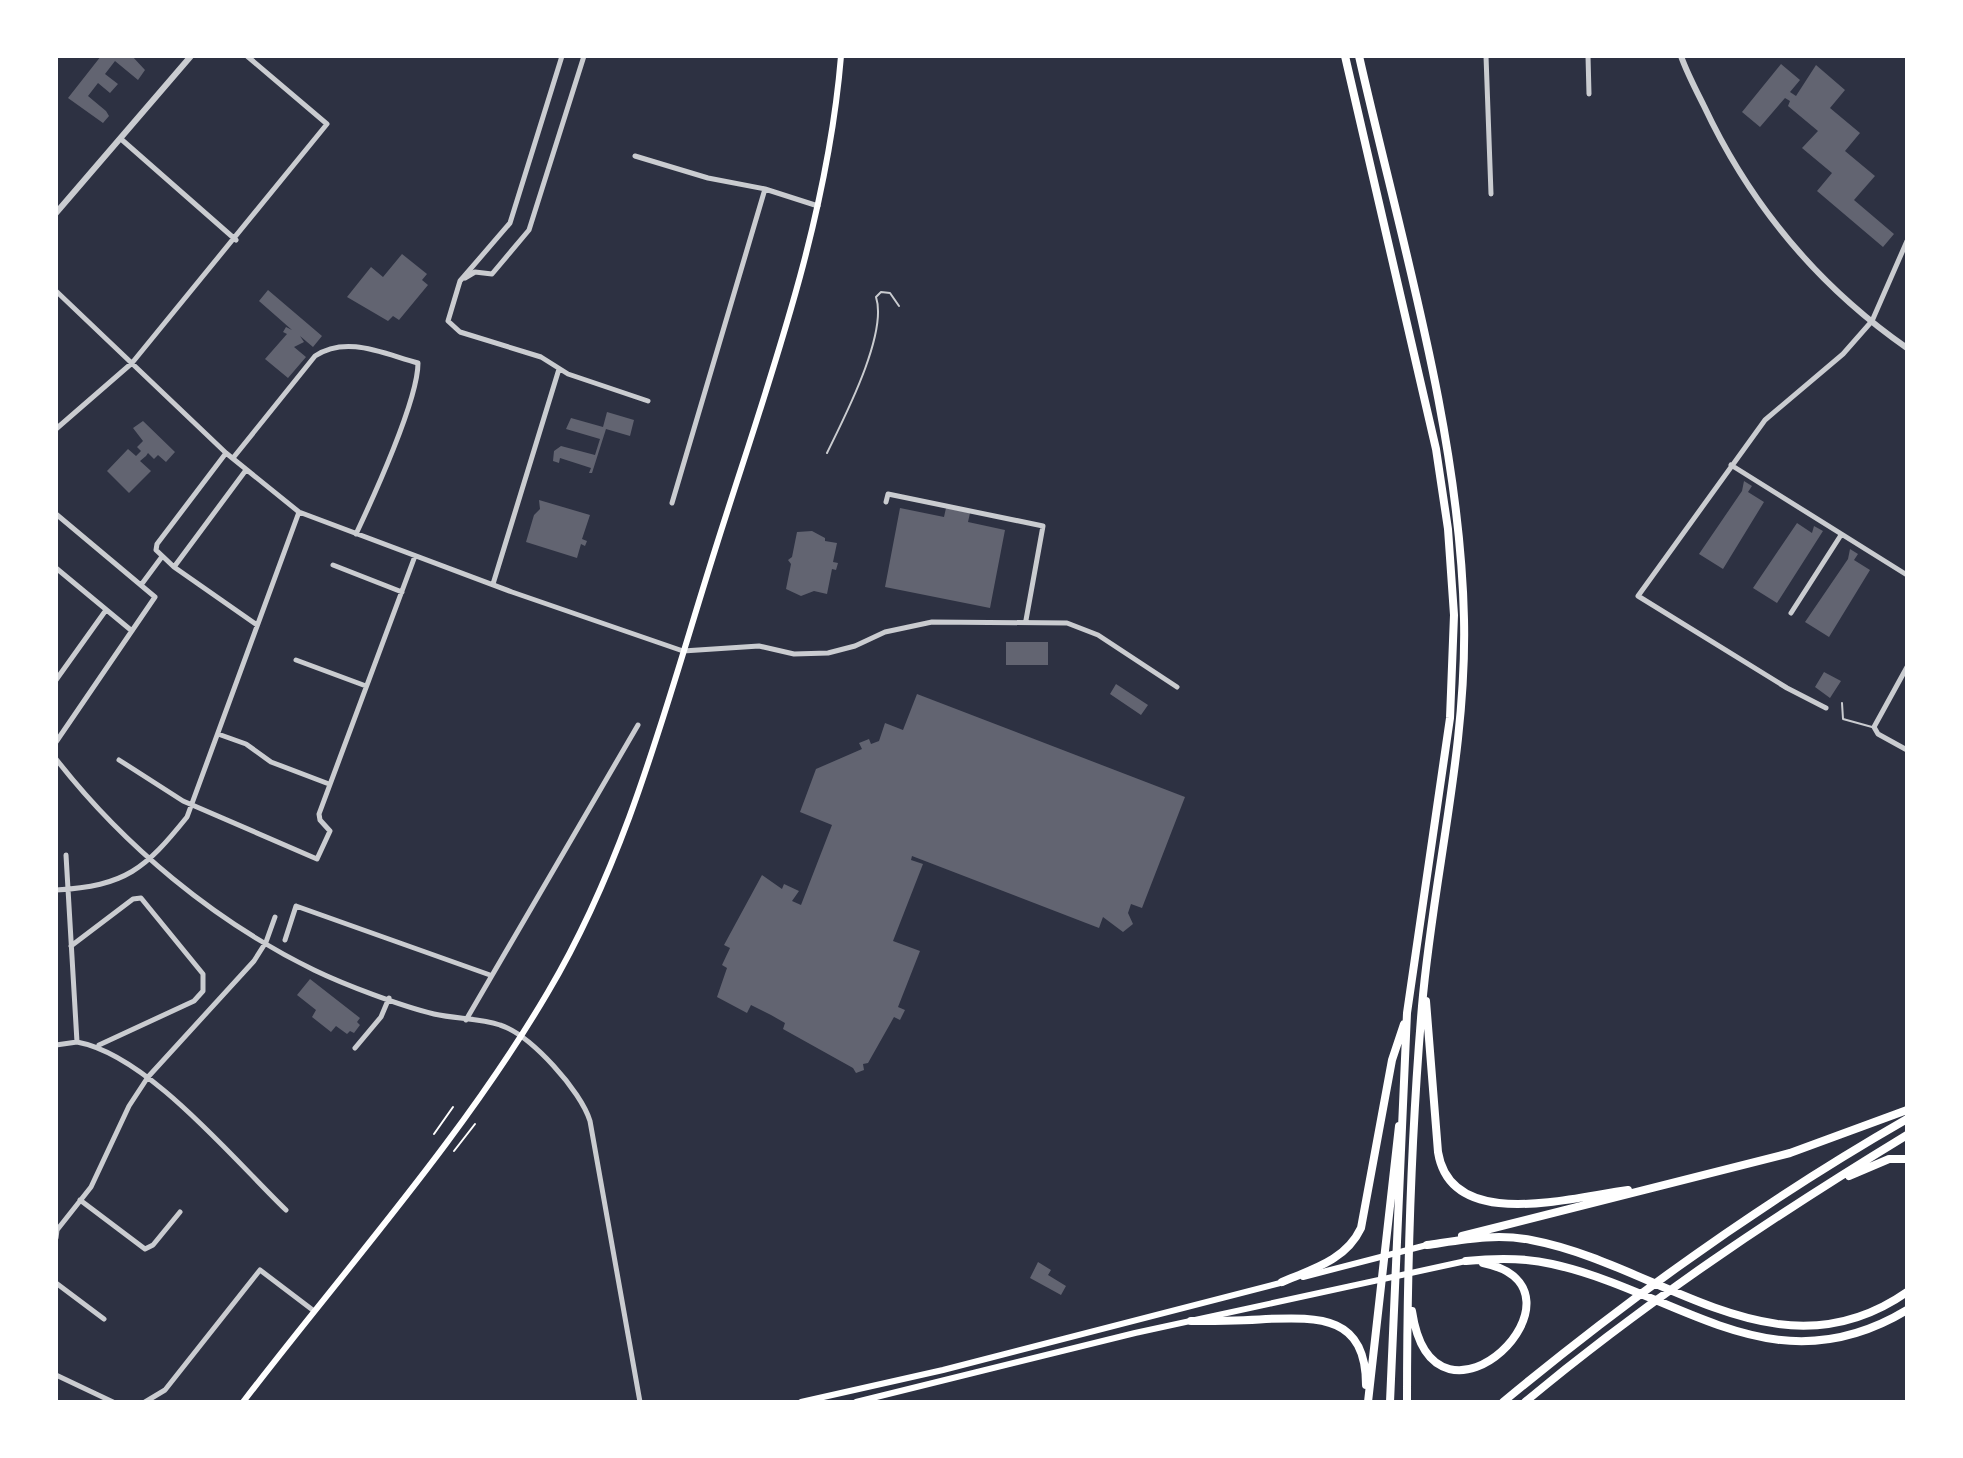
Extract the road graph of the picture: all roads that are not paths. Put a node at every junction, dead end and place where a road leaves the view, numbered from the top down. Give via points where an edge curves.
1 (191, 56) edge
2 (247, 56) edge
3 (562, 56) edge
4 (584, 56) edge
5 (841, 56) edge
6 (1345, 56) edge
7 (1359, 56) edge
8 (1486, 56) edge
9 (1588, 56) edge
10 (1681, 56) edge
11 (1589, 94) dead end
12 (121, 139) junction
13 (635, 156) dead end
14 (765, 189) junction
15 (1491, 194) dead end
16 (819, 206) junction
17 (56, 213) edge
18 (236, 240) junction
19 (1907, 241) edge
20 (460, 281) junction
21 (56, 291) edge
22 (899, 306) dead end
23 (1872, 321) junction
24 (1907, 348) edge
25 (132, 363) junction
26 (559, 369) junction
27 (648, 401) dead end
28 (56, 429) edge
29 (226, 453) junction
30 (827, 453) dead end
31 (233, 458) junction
32 (1731, 465) junction
33 (246, 469) junction
34 (886, 502) dead end
35 (672, 503) dead end
36 (299, 512) junction
37 (56, 514) edge
38 (356, 534) junction
39 (1841, 535) junction
40 (415, 556) junction
41 (161, 558) junction
42 (333, 565) dead end
43 (174, 567) junction
44 (56, 568) edge
45 (1907, 575) edge
46 (493, 584) junction
47 (141, 585) junction
48 (402, 592) junction
49 (106, 610) junction
50 (1791, 613) dead end
51 (1026, 620) junction
52 (257, 625) junction
53 (132, 632) junction
54 (683, 651) junction
55 (296, 660) dead end
56 (1907, 667) edge
57 (56, 680) edge
58 (366, 686) junction
59 (1177, 687) dead end
60 (1842, 703) dead end
61 (1826, 708) dead end
62 (638, 725) dead end
63 (1874, 727) junction
64 (218, 734) junction
65 (56, 742) edge
66 (1907, 750) edge
67 (56, 759) edge
68 (119, 760) dead end
69 (329, 784) junction
70 (193, 803) junction
71 (66, 855) dead end
72 (150, 860) junction
73 (56, 890) edge
74 (68, 890) junction
75 (275, 917) dead end
76 (285, 940) dead end
77 (266, 942) junction
78 (71, 946) junction
79 (490, 975) junction
80 (1424, 984) junction
81 (389, 998) junction
82 (1407, 1013) junction
83 (466, 1020) junction
84 (520, 1038) junction
85 (77, 1042) junction
86 (56, 1045) edge
87 (98, 1046) junction
88 (355, 1048) dead end
89 (148, 1077) junction
90 (1403, 1089) junction
91 (1907, 1110) edge
92 (1907, 1119) edge
93 (1907, 1135) edge
94 (1907, 1159) edge
95 (1660, 1186) junction
96 (1812, 1193) junction
97 (80, 1200) junction
98 (286, 1210) dead end
99 (180, 1212) dead end
100 (56, 1238) edge
101 (1427, 1245) junction
102 (1466, 1261) junction
103 (1282, 1282) junction
104 (56, 1283) edge
105 (1408, 1283) junction
106 (1907, 1292) edge
107 (1907, 1310) edge
108 (314, 1311) junction
109 (104, 1319) dead end
110 (1191, 1321) junction
111 (56, 1375) edge
112 (845, 1391) junction
113 (113, 1402) edge
114 (145, 1402) edge
115 (243, 1402) edge
116 (640, 1402) edge
117 (801, 1402) edge
118 (848, 1402) edge
119 (856, 1402) edge
120 (1367, 1402) edge
121 (1390, 1402) edge
122 (1407, 1402) edge
123 (1503, 1402) edge
124 (1525, 1402) edge

1 - 12 street
2 - 18 street via 327,124
3 - 20 street via 510,223
4 - 20 street via 529,230 492,274 475,272
5 - 16 main road
6 - 82 highway via 1428,408 1452,573 1450,718
7 - 80 highway via 1442,419 1459,523 1461,714
8 - 15 street
9 - 11 street
10 - 23 street via 1725,150 1770,218 1810,266
12 - 17 street
12 - 18 street
13 - 14 street
14 - 16 street
14 - 35 street
16 - 54 main road
18 - 25 street
19 - 23 street
20 - 26 street via 448,321 460,332 541,357
21 - 25 street
22 - 30 lane via 890,293 876,297 880,312 859,384
23 - 24 street
23 - 32 street via 1843,354 1775,409
25 - 28 street
25 - 29 street
26 - 27 street
26 - 46 street
29 - 31 street
29 - 41 street via 157,544
31 - 33 street
31 - 38 street via 324,350 356,346 418,363 412,394
32 - 39 street
32 - 61 street via 1638,596
33 - 36 street
33 - 43 street
34 - 51 street via 888,494 1043,526
36 - 38 street
36 - 52 street
37 - 47 street
38 - 40 street
39 - 45 street
39 - 50 street
40 - 46 street
40 - 48 street
41 - 43 street
41 - 47 street
42 - 48 street
43 - 52 street
44 - 49 street
46 - 54 street
47 - 53 street via 155,597
48 - 58 street
49 - 53 street
49 - 57 street
51 - 54 street via 932,622 828,653 794,654 759,646
51 - 59 street via 1067,623 1098,635
52 - 64 street
53 - 65 street
54 - 84 main road via 616,855 578,938
55 - 58 street
56 - 63 street
58 - 69 street
60 - 63 lane via 1843,719
62 - 79 street
63 - 66 street
64 - 69 street
64 - 70 street
67 - 72 street
68 - 70 street via 159,788
69 - 70 street via 319,814 330,831 317,859
70 - 72 street
71 - 74 street
72 - 74 street via 134,873
72 - 77 street
73 - 74 street
74 - 78 street
75 - 77 street
76 - 79 street via 296,906
77 - 81 street via 315,971
77 - 89 street
78 - 85 street
78 - 87 street via 141,898 203,974 203,991 194,1001
79 - 83 street
80 - 95 highway via 1438,1152 1452,1185 1472,1199 1500,1204
80 - 105 highway
81 - 83 street
81 - 88 street via 381,1017
82 - 90 highway
82 - 103 highway via 1392,1060 1361,1228 1336,1258
83 - 84 street via 499,1025
84 - 108 main road
84 - 116 street via 564,1076 587,1109
85 - 86 street
85 - 87 street
87 - 89 street
89 - 97 street
89 - 98 street
90 - 120 highway
90 - 121 highway
91 - 95 highway via 1824,1144
92 - 123 highway via 1671,1270
93 - 96 highway
94 - 96 highway via 1889,1159
95 - 101 highway
96 - 124 highway via 1632,1317
97 - 99 street via 145,1249
97 - 100 street
101 - 103 main road
101 - 106 highway via 1492,1237 1532,1240 1735,1315 1783,1327 1837,1324 1871,1314
102 - 105 highway via 1506,1271 1517,1281 1526,1304 1523,1325 1511,1347 1474,1373 1447,1371 1425,1354 1415,1330
102 - 107 highway via 1551,1263 1733,1332 1778,1341 1831,1340
102 - 110 main road
103 - 112 main road
104 - 109 street
105 - 122 highway
108 - 114 street via 260,1270 165,1390
108 - 115 main road
110 - 119 main road
110 - 120 highway via 1304,1317 1337,1324 1362,1352
111 - 113 street
112 - 117 main road
112 - 118 street

